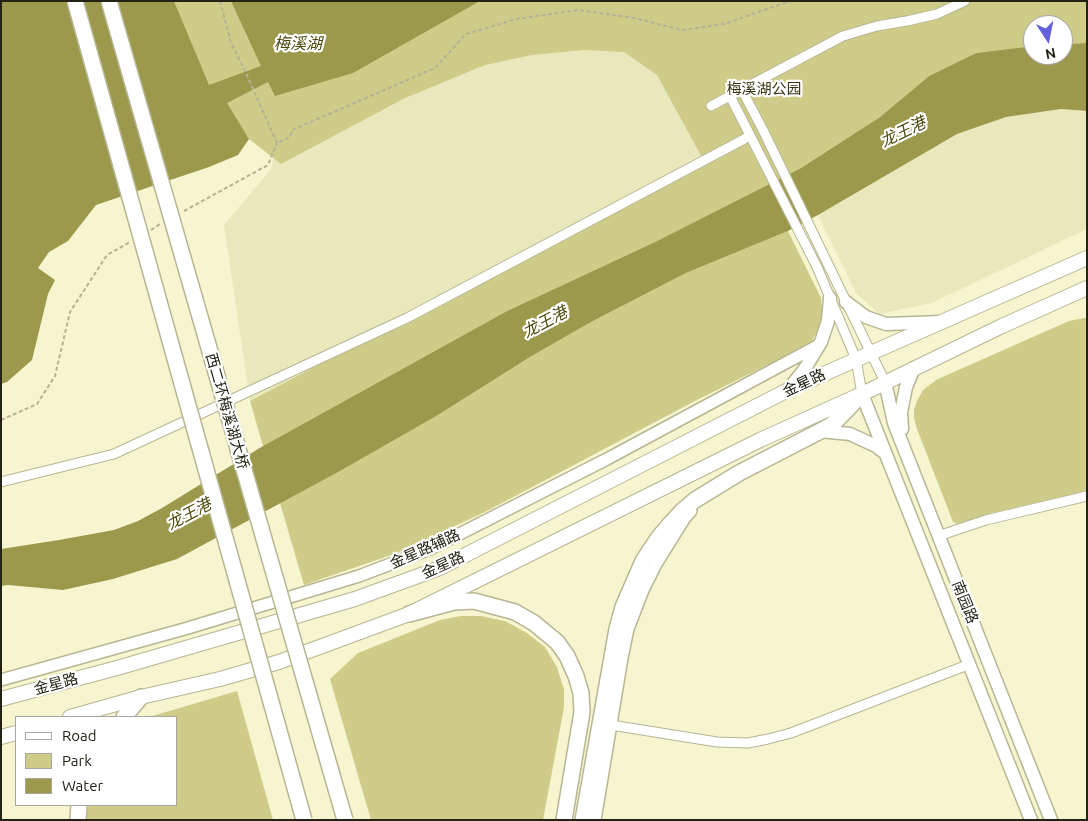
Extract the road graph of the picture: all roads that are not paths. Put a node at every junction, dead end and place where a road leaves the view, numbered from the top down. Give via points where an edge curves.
1 (75, 1) edge
2 (109, 1) edge
3 (965, 1) edge
4 (742, 90) junction
5 (730, 96) junction
6 (711, 106) dead end
7 (750, 136) junction
8 (1087, 258) edge
9 (1087, 288) edge
10 (1070, 295) junction
11 (1087, 295) edge
12 (830, 298) junction
13 (846, 302) junction
14 (941, 322) junction
15 (819, 345) junction
16 (870, 352) junction
17 (856, 359) junction
18 (914, 368) junction
19 (885, 382) junction
20 (788, 390) junction
21 (862, 394) junction
22 (820, 431) junction
23 (902, 444) junction
24 (885, 453) junction
25 (1, 482) edge
26 (718, 486) junction
27 (1087, 496) edge
28 (938, 536) junction
29 (409, 614) junction
30 (970, 664) junction
31 (1, 680) edge
32 (141, 697) junction
33 (1, 700) edge
34 (74, 716) edge
35 (125, 716) edge
36 (611, 725) junction
37 (15, 733) edge
38 (1, 737) edge
39 (79, 806) edge
40 (78, 820) edge
41 (304, 820) edge
42 (345, 820) edge
43 (564, 820) edge
44 (583, 820) edge
45 (595, 820) edge
46 (1032, 820) edge
47 (1051, 820) edge

1 - 41 highway, bridge
2 - 42 highway, 西二环梅溪湖大桥, bridge
3 - 4 street via 937,14 843,36
4 - 5 street
4 - 13 street
5 - 6 street
5 - 7 street
7 - 12 street via 817,266
7 - 25 street via 407,318 114,454
8 - 14 main road, 金星路
9 - 10 main road, 金星路
10 - 11 street
10 - 18 main road, 金星路
12 - 15 main road via 828,320
12 - 17 street
13 - 14 main road via 866,317 886,324
13 - 16 street
14 - 16 main road, 金星路
15 - 20 main road
15 - 31 street, 金星路辅路 via 607,460 430,549 359,576
16 - 17 main road, 金星路
16 - 19 street
17 - 20 main road, 金星路
17 - 21 street
18 - 19 main road, 金星路
18 - 23 main road via 901,412
19 - 21 main road, 金星路
19 - 23 main road, 南园路
20 - 33 main road, 金星路 via 440,568 355,599
21 - 22 highway via 832,425
21 - 24 main road, 南园路
21 - 29 main road, 金星路 via 751,445
22 - 24 main road via 850,434
22 - 26 highway
23 - 28 main road, 南园路
24 - 30 main road, 南园路
26 - 36 street via 684,519 643,590 628,629
26 - 44 highway via 682,511 659,537 644,561 624,607 611,660
27 - 28 street via 986,520
28 - 47 main road, 南园路
29 - 32 main road, 金星路 via 279,662
29 - 43 highway via 454,602 474,601 514,612 534,622 557,642 576,676 582,712
30 - 36 street via 791,733 748,743 717,742
30 - 46 main road, 南园路
32 - 34 main road, 金星路
32 - 35 highway
36 - 45 street
37 - 38 main road
39 - 40 highway

